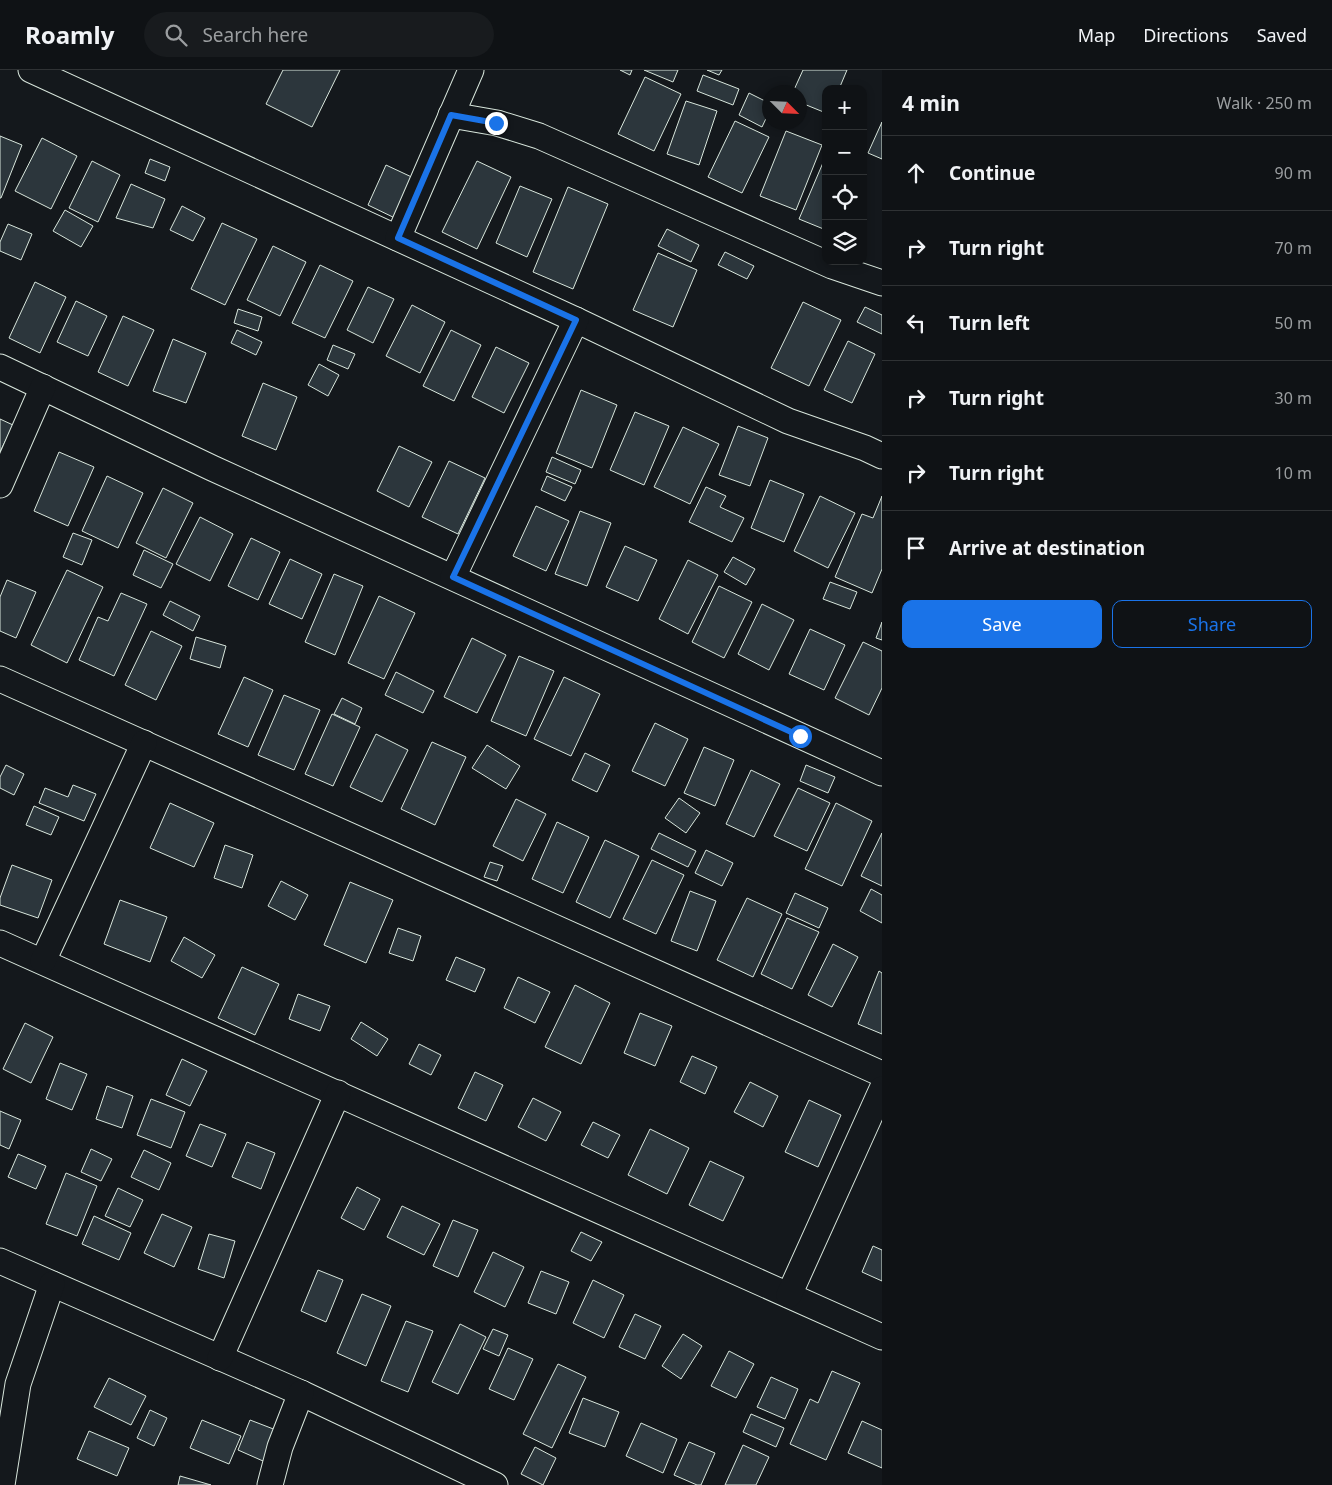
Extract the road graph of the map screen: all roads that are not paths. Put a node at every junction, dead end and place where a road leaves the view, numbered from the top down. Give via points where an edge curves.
1 (31, 70) edge
2 (471, 70) edge
3 (451, 115) junction
4 (398, 238) junction
5 (882, 283) edge
6 (576, 320) junction
7 (0, 367) edge
8 (44, 388) junction
9 (882, 456) edge
10 (0, 485) edge
11 (453, 577) junction
12 (0, 679) edge
13 (144, 743) junction
14 (882, 773) edge
15 (0, 943) edge
16 (43, 961) junction
17 (882, 1074) edge
18 (882, 1089) edge
19 (338, 1093) junction
20 (0, 1261) edge
21 (52, 1284) junction
22 (789, 1295) junction
23 (882, 1337) edge
24 (220, 1358) junction
25 (301, 1394) junction
26 (2, 1485) edge
27 (270, 1485) edge
28 (495, 1485) edge

1 - 4 street
2 - 3 street
3 - 4 street
3 - 5 street via 496,123 539,136 832,266
4 - 6 street
6 - 9 street via 788,421
6 - 11 street
7 - 8 street
8 - 10 street
8 - 11 street
11 - 14 street
12 - 13 street
13 - 16 street
13 - 17 street
15 - 16 street
16 - 19 street
18 - 22 street
19 - 22 street
19 - 24 street
20 - 21 street
21 - 24 street
21 - 26 street via 18,1384
22 - 23 street
24 - 25 street
25 - 27 street via 280,1447
25 - 28 street

